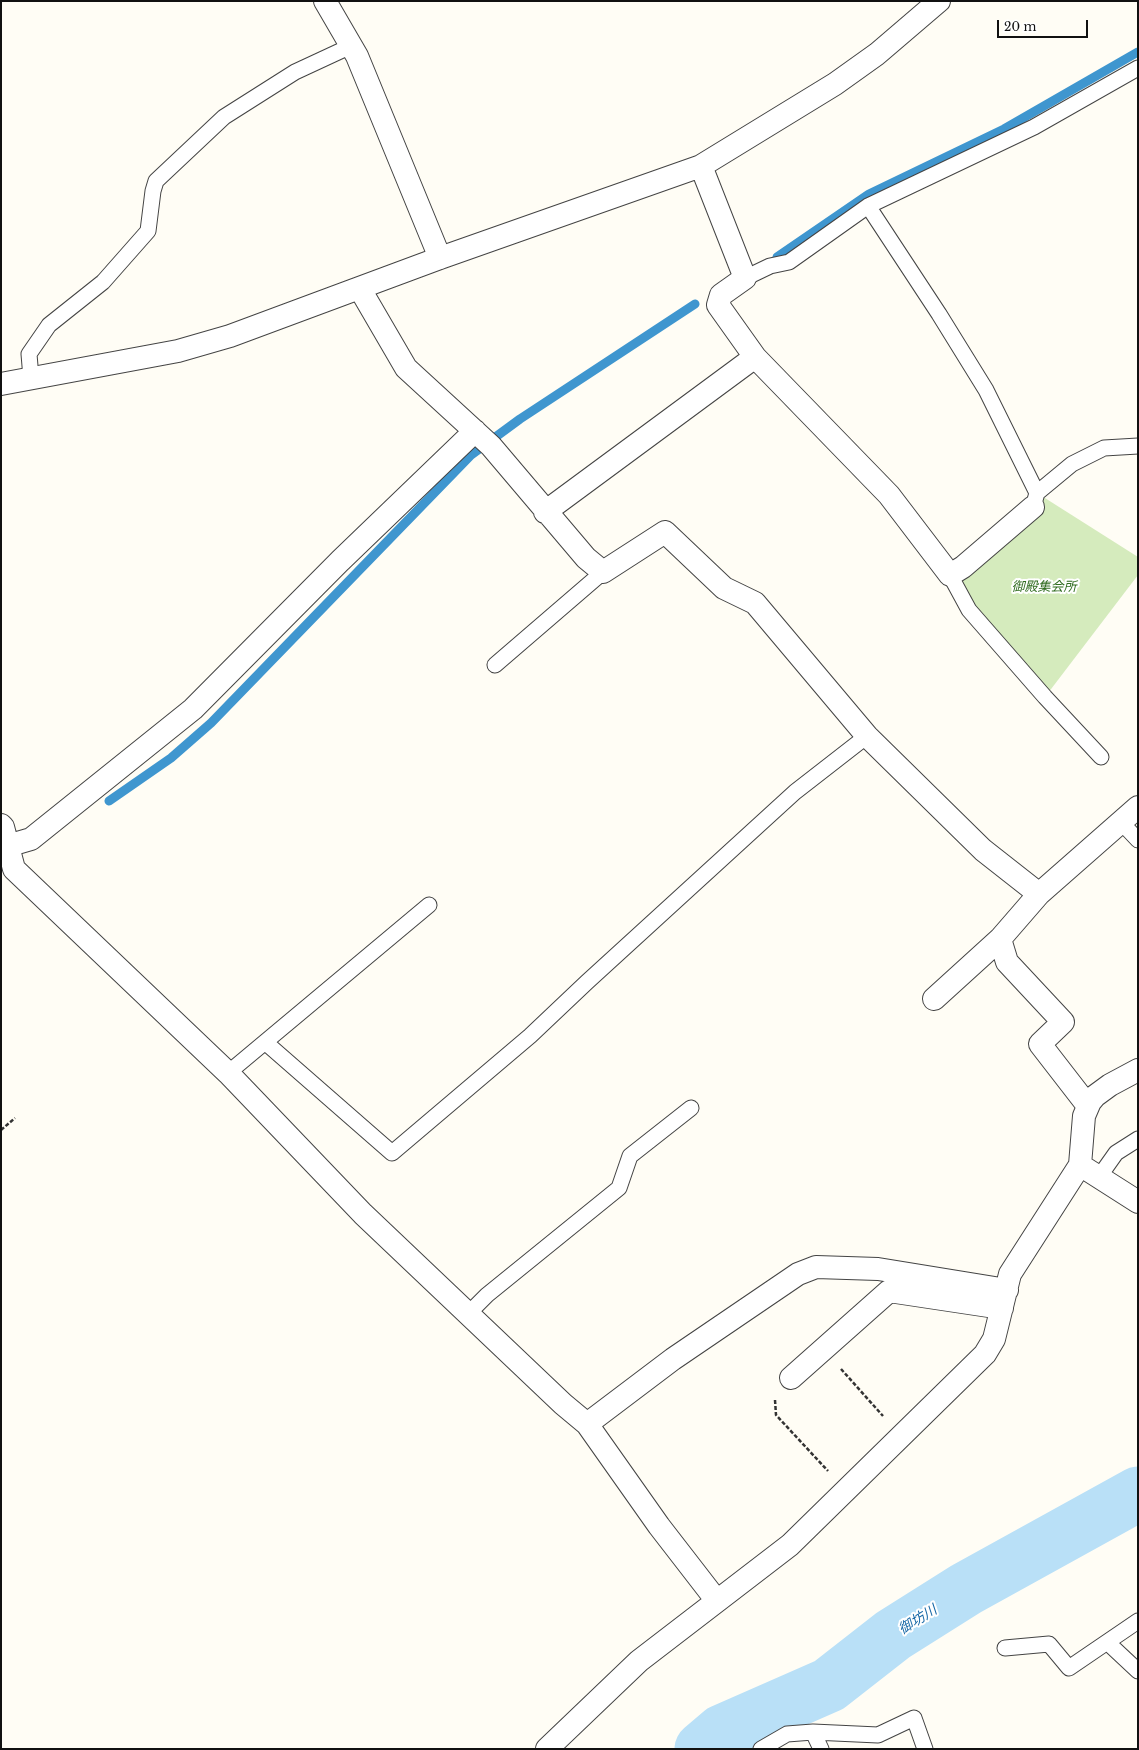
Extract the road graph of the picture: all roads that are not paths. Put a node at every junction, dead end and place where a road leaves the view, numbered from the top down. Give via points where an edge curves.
1 (325, 1) edge
2 (939, 1) edge
3 (351, 46) junction
4 (1138, 68) edge
5 (701, 166) junction
6 (868, 206) junction
7 (440, 258) junction
8 (745, 278) junction
9 (360, 288) junction
10 (755, 357) junction
11 (31, 378) junction
12 (1, 384) edge
13 (483, 439) junction
14 (1138, 446) edge
15 (1035, 500) junction
16 (545, 512) junction
17 (603, 572) junction
18 (950, 575) junction
19 (495, 665) dead end
20 (867, 736) junction
21 (1101, 757) dead end
22 (1138, 807) edge
23 (1121, 822) junction
24 (4, 835) edge
25 (1138, 840) edge
26 (1039, 894) junction
27 (429, 905) dead end
28 (1000, 939) junction
29 (934, 999) dead end
30 (265, 1042) junction
31 (1138, 1070) edge
32 (228, 1073) junction
33 (1088, 1106) junction
34 (691, 1108) dead end
35 (1138, 1139) edge
36 (1080, 1164) junction
37 (1099, 1177) junction
38 (1138, 1202) edge
39 (1005, 1299) junction
40 (468, 1314) junction
41 (791, 1378) road end
42 (587, 1424) junction
43 (717, 1601) junction
44 (1138, 1621) edge
45 (1107, 1642) junction
46 (1005, 1648) dead end
47 (1138, 1671) edge
48 (814, 1732) junction
49 (547, 1749) edge
50 (761, 1749) edge
51 (821, 1749) edge
52 (925, 1749) edge

1 - 3 street
2 - 5 street via 877,54 835,84
3 - 7 street
3 - 11 lane via 295,72 224,117 156,181 148,231 103,282 49,325 30,354
4 - 6 lane via 1034,127
5 - 7 street
5 - 8 street
6 - 8 lane via 789,262 770,266
6 - 15 lane via 986,390
7 - 9 street
8 - 10 street via 721,295 718,305
9 - 11 street via 230,336 178,351
9 - 13 street via 406,368
10 - 16 street
10 - 18 street via 889,495
11 - 12 street
13 - 16 street
13 - 24 street via 340,561 193,709 31,839
14 - 15 lane via 1104,448 1072,464
15 - 18 street
16 - 17 street via 586,558
17 - 19 lane
17 - 20 street via 665,532 724,588 755,603
18 - 21 lane via 969,610
20 - 26 street via 983,850
20 - 30 lane via 795,792 530,1036 392,1153
22 - 23 street
23 - 25 lane
23 - 26 street
24 - 32 street via 14,870
26 - 28 street
27 - 30 lane
28 - 29 street
28 - 33 street via 1007,962 1063,1022 1040,1044
30 - 32 lane
31 - 33 street via 1095,1096
32 - 40 street via 362,1214
33 - 36 street via 1084,1116
34 - 40 lane via 630,1156 619,1188 487,1295
35 - 37 lane via 1116,1153
36 - 37 street
36 - 39 street via 1010,1274
37 - 38 street
39 - 41 street via 889,1291
39 - 42 street via 878,1269 816,1267 798,1274 673,1359
39 - 43 street via 994,1339 985,1354 790,1545
40 - 42 street
42 - 43 street via 659,1526
43 - 49 street via 639,1661
44 - 45 lane
45 - 46 lane via 1069,1668 1049,1644
45 - 47 lane
48 - 50 lane via 788,1734
48 - 51 lane
48 - 52 lane via 878,1735 914,1718

